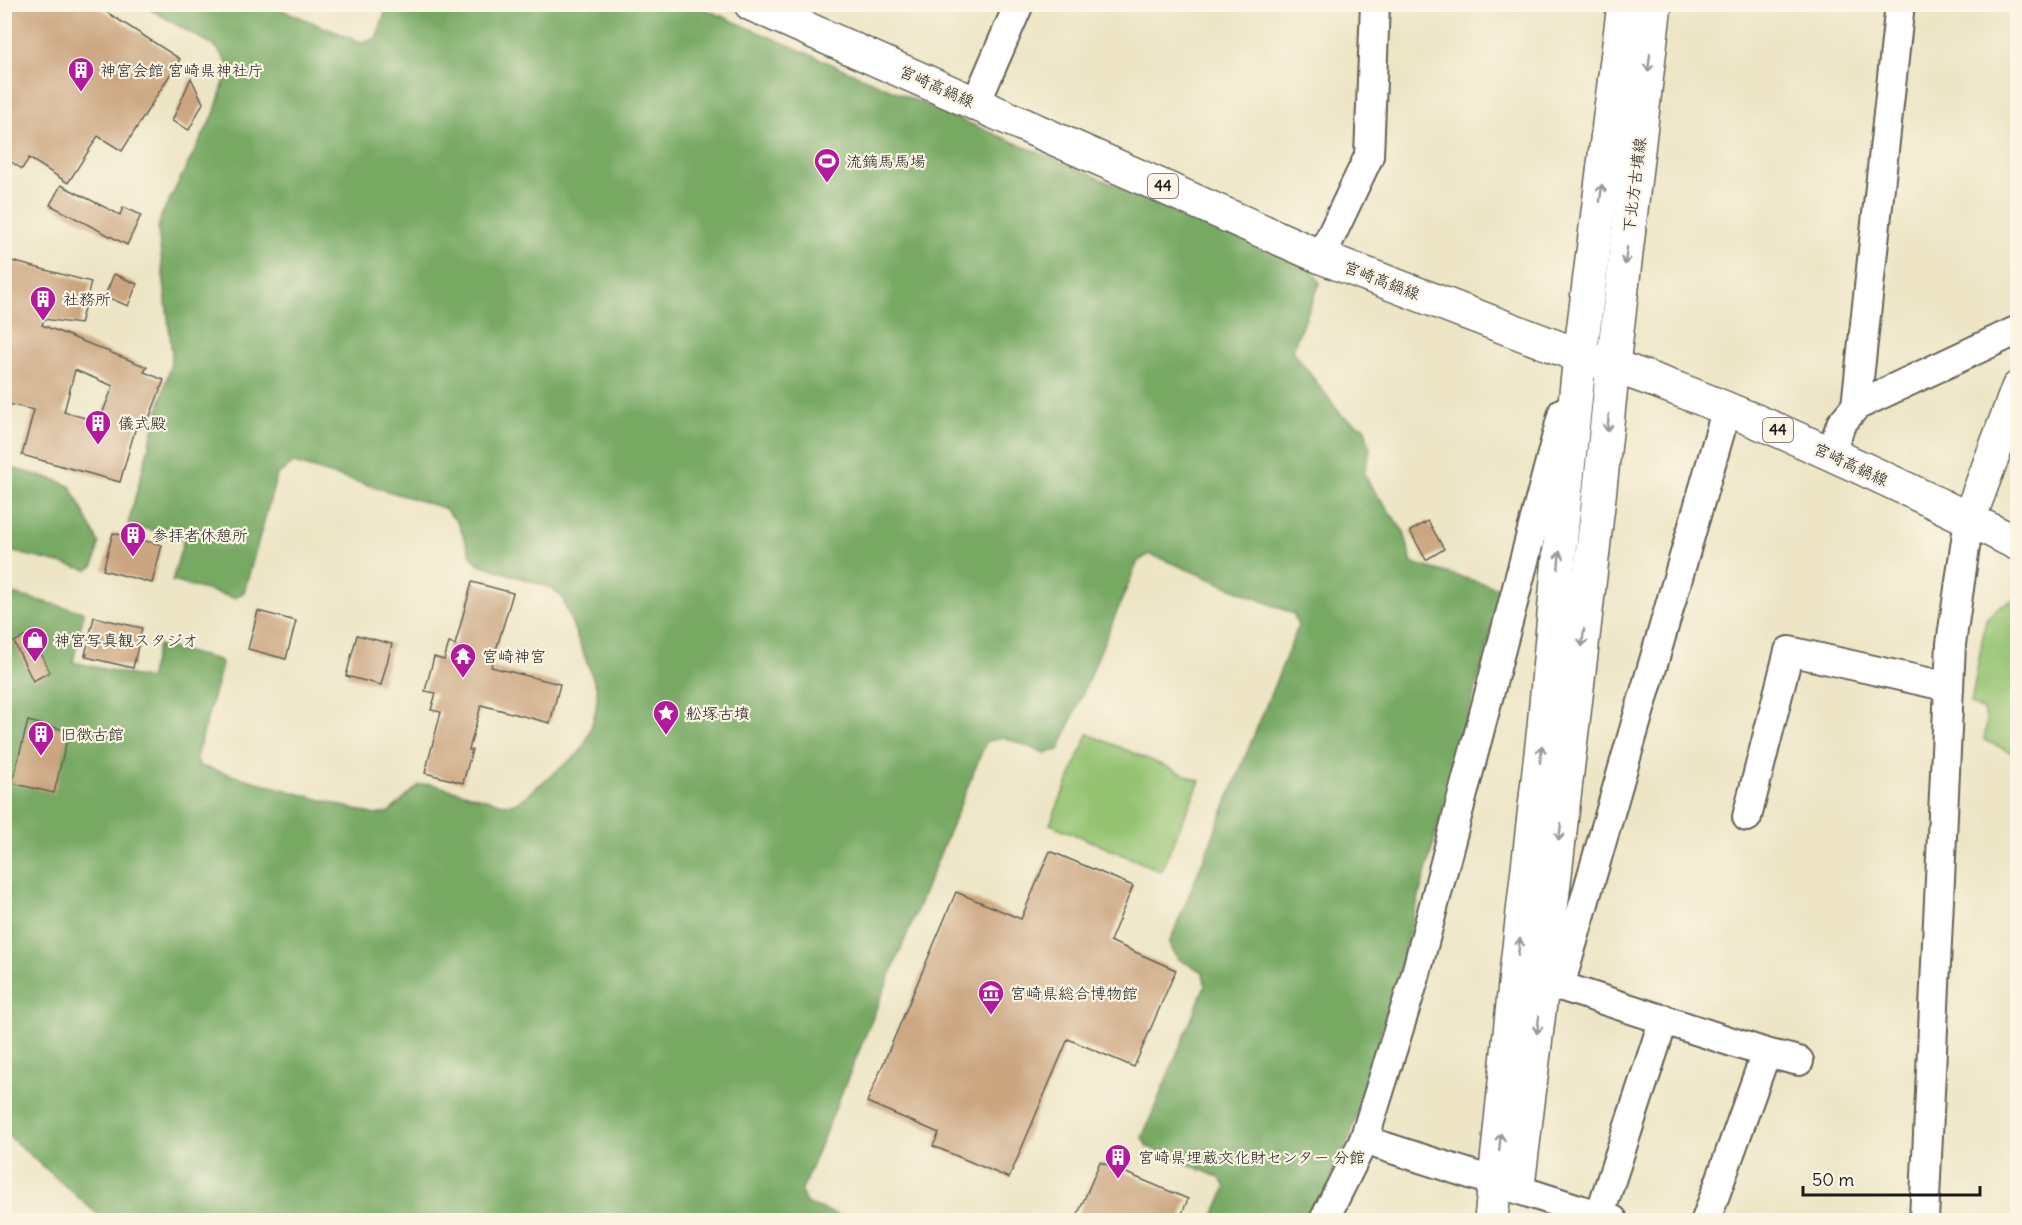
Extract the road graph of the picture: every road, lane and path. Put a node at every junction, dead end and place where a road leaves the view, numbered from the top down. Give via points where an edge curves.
1 (751, 4) edge
2 (1019, 4) edge
3 (1375, 4) edge
4 (1624, 4) edge
5 (1655, 4) edge
6 (1900, 4) edge
7 (976, 103) junction
8 (1321, 257) junction
9 (2018, 330) edge
10 (1580, 356) junction
11 (1614, 365) junction
12 (2018, 388) edge
13 (1856, 406) junction
14 (1727, 408) junction
15 (1831, 453) junction
16 (1969, 519) junction
17 (2018, 544) edge
18 (1949, 687) junction
19 (1747, 817) dead end
20 (1551, 988) junction
21 (1664, 1018) junction
22 (1766, 1053) junction
23 (1799, 1061) dead end
24 (1364, 1140) junction
25 (1509, 1197) edge
26 (1604, 1219) edge
27 (1324, 1221) edge
28 (1491, 1221) edge
29 (1707, 1221) edge
30 (1924, 1221) edge

1 - 7 main road, 宮崎高鍋線 / 44
2 - 7 street
3 - 8 street via 1369,156
10 -> 4 main road, 下北方古墳線
5 -> 11 main road, 下北方古墳線
6 - 13 street
7 - 8 main road, 宮崎高鍋線 / 44
8 - 10 main road, 宮崎高鍋線 / 44
9 - 13 street
10 - 11 main road, 宮崎高鍋線 / 44
10 - 24 street via 1415,977
25 -> 10 main road, 下北方古墳線 via 1516,974
11 - 14 main road, 宮崎高鍋線 / 44
11 -> 20 main road, 下北方古墳線 via 1557,850
12 - 16 main road
13 - 15 street via 1841,424
14 - 15 main road, 宮崎高鍋線 / 44
14 - 20 street
15 - 16 main road, 宮崎高鍋線 / 44
16 - 17 main road, 宮崎高鍋線 / 44
16 - 18 street via 1951,644
18 - 19 street via 1789,651
18 - 30 street
20 - 21 street
20 -> 25 main road, 下北方古墳線
21 - 22 street
21 - 26 street
22 - 23 street
22 - 29 street
24 - 25 street
24 - 27 street
25 - 26 street
25 - 28 main road

